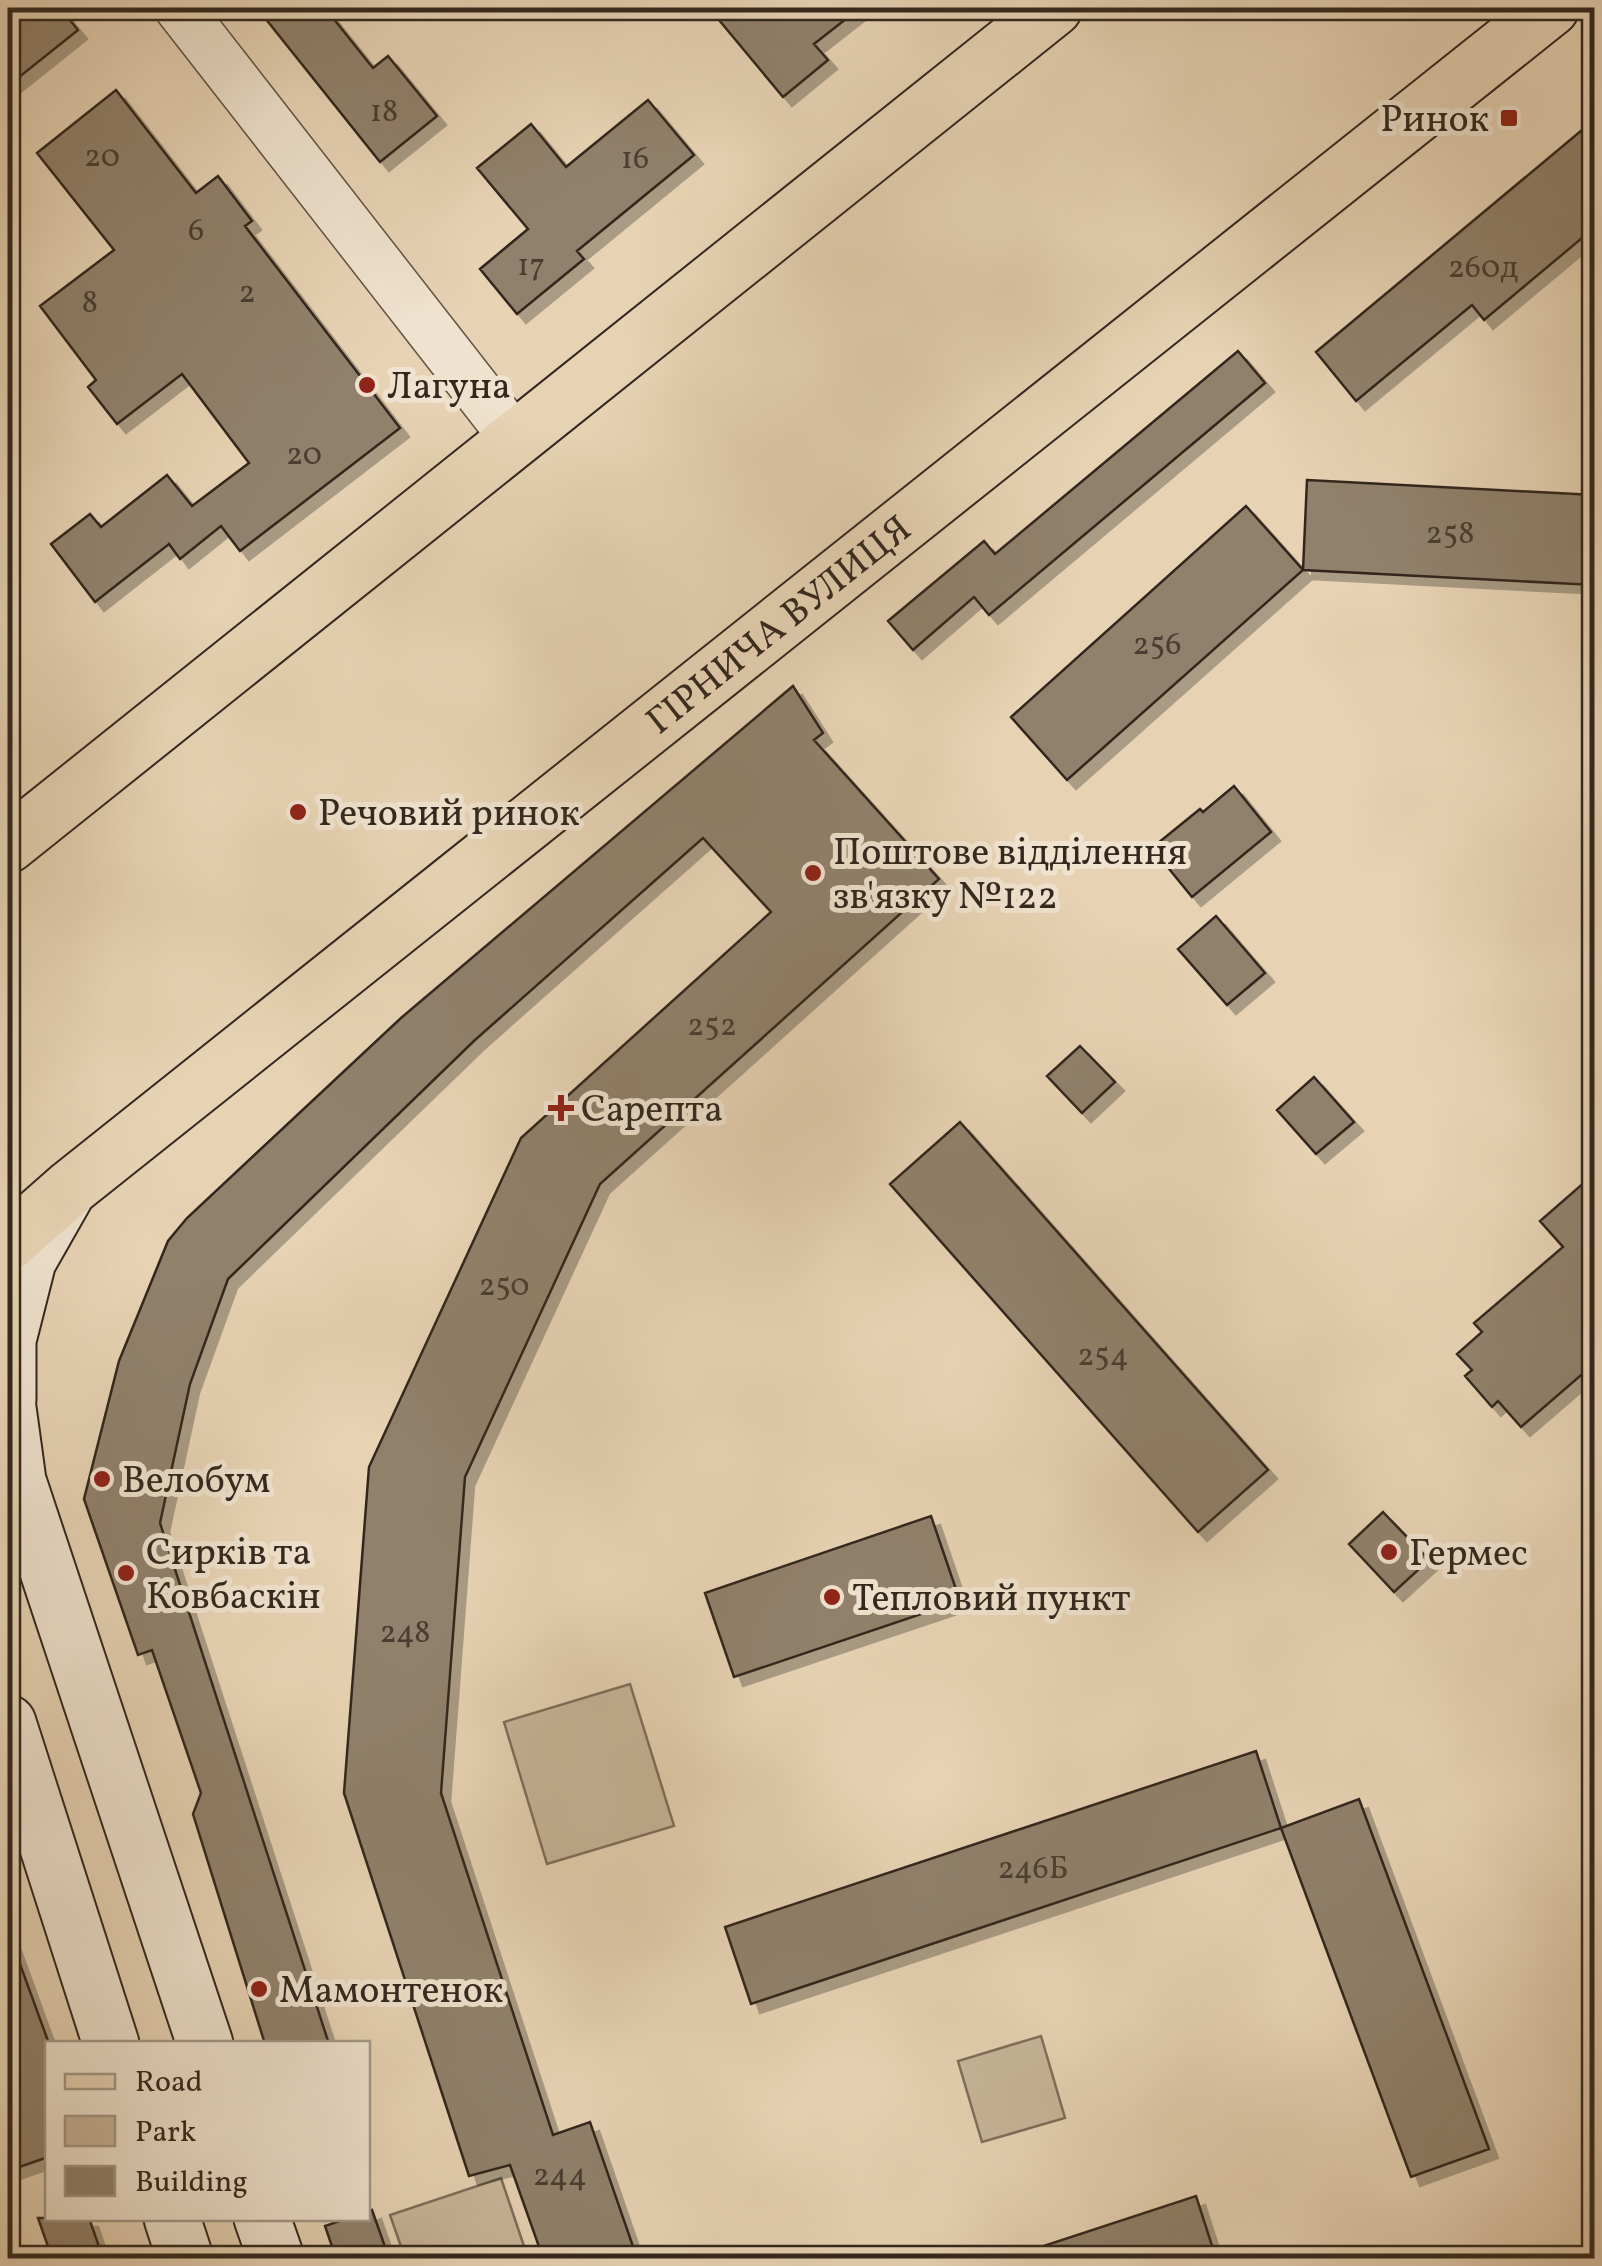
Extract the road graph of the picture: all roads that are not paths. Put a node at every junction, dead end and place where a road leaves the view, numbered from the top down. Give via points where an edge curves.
1 (178, 8) edge
2 (1054, 8) edge
3 (1552, 8) edge
4 (515, 439) junction
5 (8, 845) edge
6 (69, 1189) junction
7 (8, 1243) edge
8 (8, 1400) edge
9 (8, 1408) edge
10 (13, 1478) edge
11 (8, 1723) edge
12 (110, 2041) edge
13 (204, 2041) edge
14 (173, 2221) edge
15 (263, 2221) edge
16 (185, 2258) edge
17 (276, 2258) edge

1 - 4 street
2 - 4 main road
3 - 6 main road, ГІРНИЧА ВУЛИЦЯ
4 - 5 main road
6 - 7 main road, ГІРНИЧА ВУЛИЦЯ
6 - 8 main road via 28,1261 8,1340
9 - 10 main road
10 - 13 main road
11 - 12 main road
14 - 16 main road
15 - 17 main road

